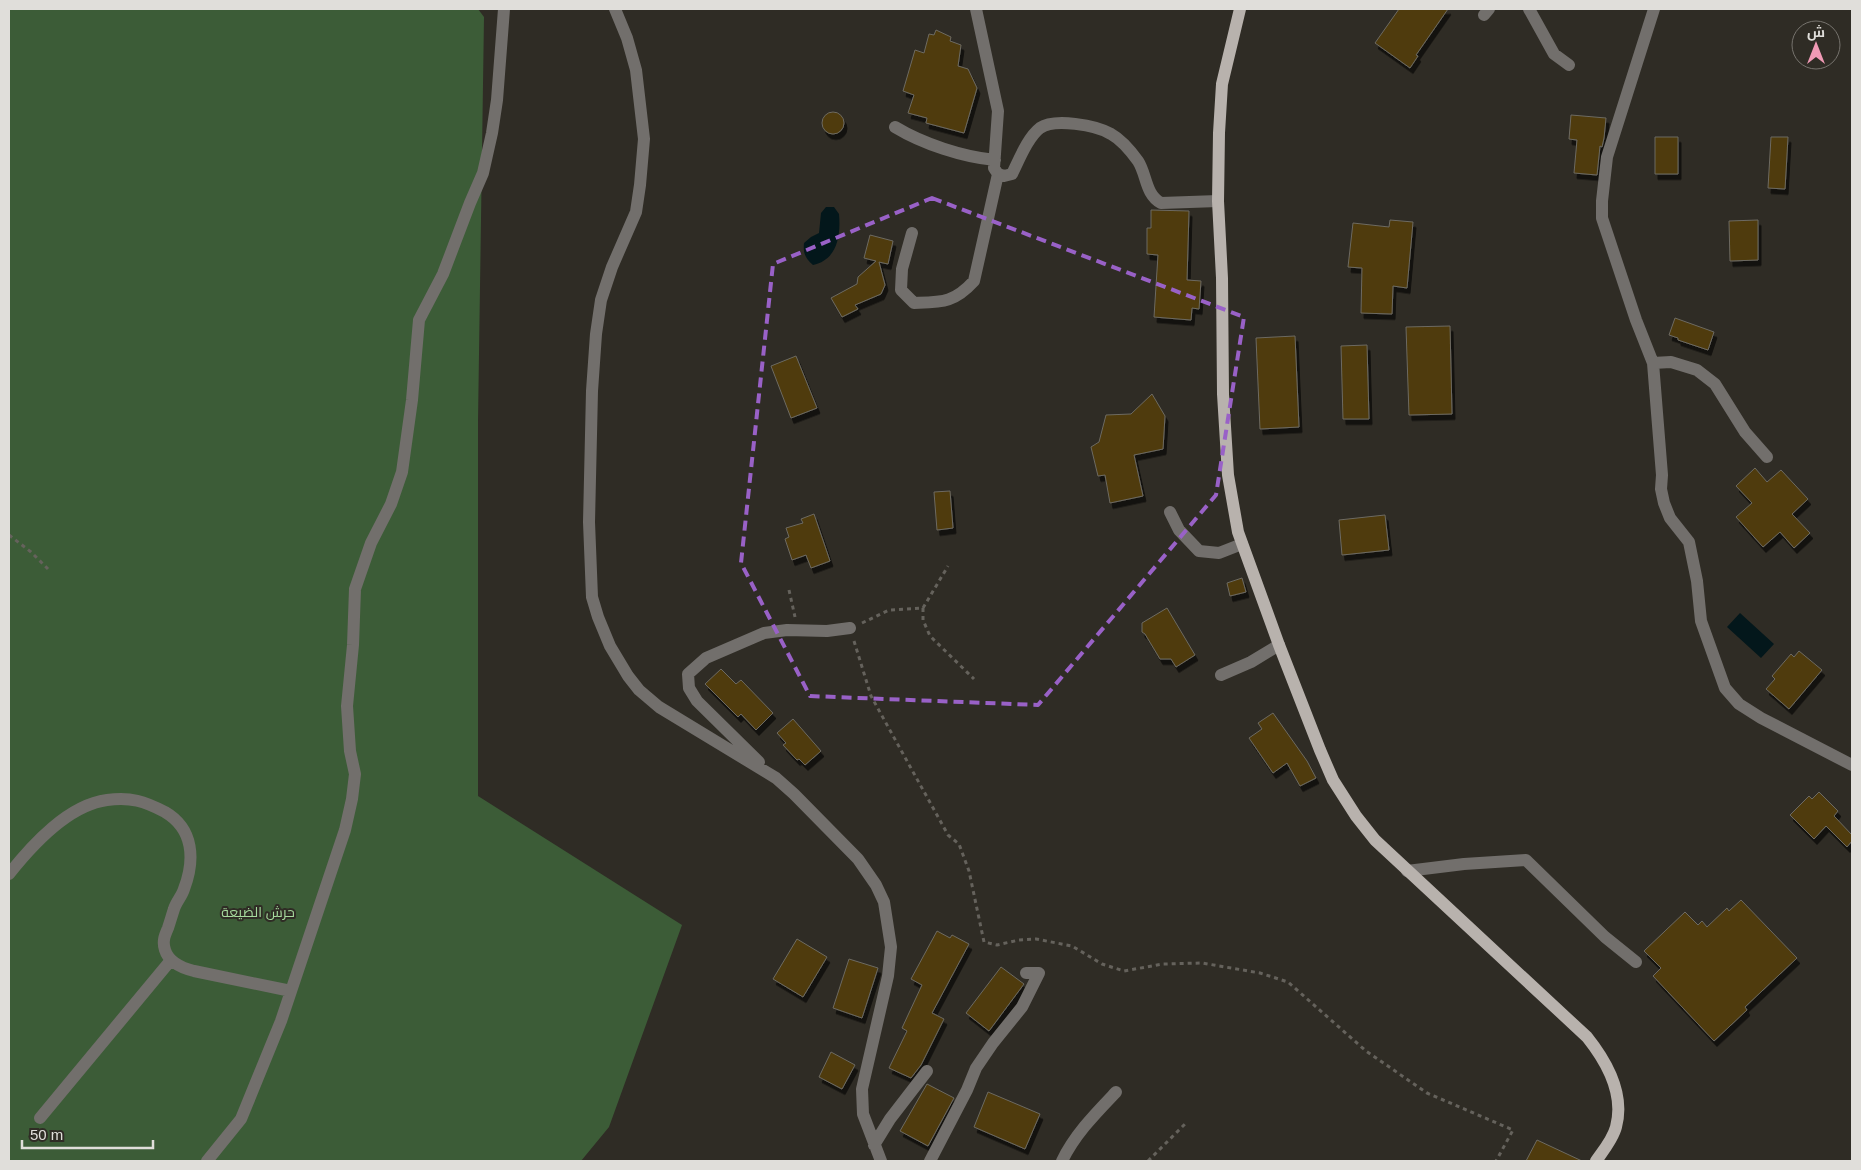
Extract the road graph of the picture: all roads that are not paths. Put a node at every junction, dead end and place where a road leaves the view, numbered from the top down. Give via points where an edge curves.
1 (504, 9) edge
2 (615, 9) edge
3 (976, 9) edge
4 (1240, 9) edge
5 (1529, 9) edge
6 (1654, 9) edge
7 (1569, 65) dead end
8 (895, 128) dead end
9 (995, 160) junction
10 (998, 174) junction
11 (1218, 201) junction
12 (912, 233) dead end
13 (1653, 363) junction
14 (1767, 457) dead end
15 (1170, 512) dead end
16 (1242, 544) junction
17 (850, 628) road end
18 (1279, 644) junction
19 (1221, 675) dead end
20 (1852, 765) edge
21 (776, 778) junction
22 (1407, 871) junction
23 (9, 874) edge
24 (171, 960) junction
25 (1636, 962) dead end
26 (1026, 973) dead end
27 (290, 991) junction
28 (927, 1071) dead end
29 (1116, 1092) dead end
30 (40, 1118) dead end
31 (874, 1145) junction
32 (878, 1160) edge
33 (208, 1161) edge
34 (930, 1161) edge
35 (1062, 1161) edge
36 (1596, 1161) edge

1 - 27 street via 497,100 484,173 443,274 419,320 402,472 355,589 347,706 355,774 352,799 345,830
2 - 21 street via 636,70 644,138 636,212 601,300 596,334 589,522 592,596 610,646 639,690 659,707
3 - 9 street via 998,111
4 - 11 main road via 1222,84
5 - 7 street via 1554,54
6 - 13 street via 1607,157 1602,201 1602,218
8 - 9 street via 911,137 975,158
9 - 10 street via 994,168
10 - 11 street via 1012,174 1030,138 1040,128 1049,123 1069,123 1109,132 1121,141 1139,163 1154,199 1161,203
10 - 12 street via 974,280 962,293 942,302 914,303 901,290 902,269
11 - 16 main road via 1228,475
13 - 14 street via 1671,362 1697,370 1715,384 1744,432
13 - 20 street via 1662,496 1670,518 1689,542 1701,621 1725,688 1739,704 1761,718
15 - 16 street via 1179,530 1199,551 1219,553
16 - 18 main road
17 - 21 street via 764,634 706,658 688,674 689,688 697,701
18 - 19 street via 1251,662
18 - 22 main road via 1333,780 1375,840
21 - 31 street via 858,859 884,902 892,946 862,1089 863,1114
22 - 25 street via 1526,860 1605,937
22 - 36 main road via 1587,1037 1605,1062 1618,1101 1616,1128
23 - 24 street via 54,828 81,807 115,799 147,802 184,828 190,844 191,859 184,891 174,908 164,940 165,951
24 - 27 street via 182,968
24 - 30 street
26 - 34 street via 1039,973 1022,1007 976,1068
27 - 33 street via 241,1119
28 - 31 street
29 - 35 street via 1070,1144
31 - 32 street

